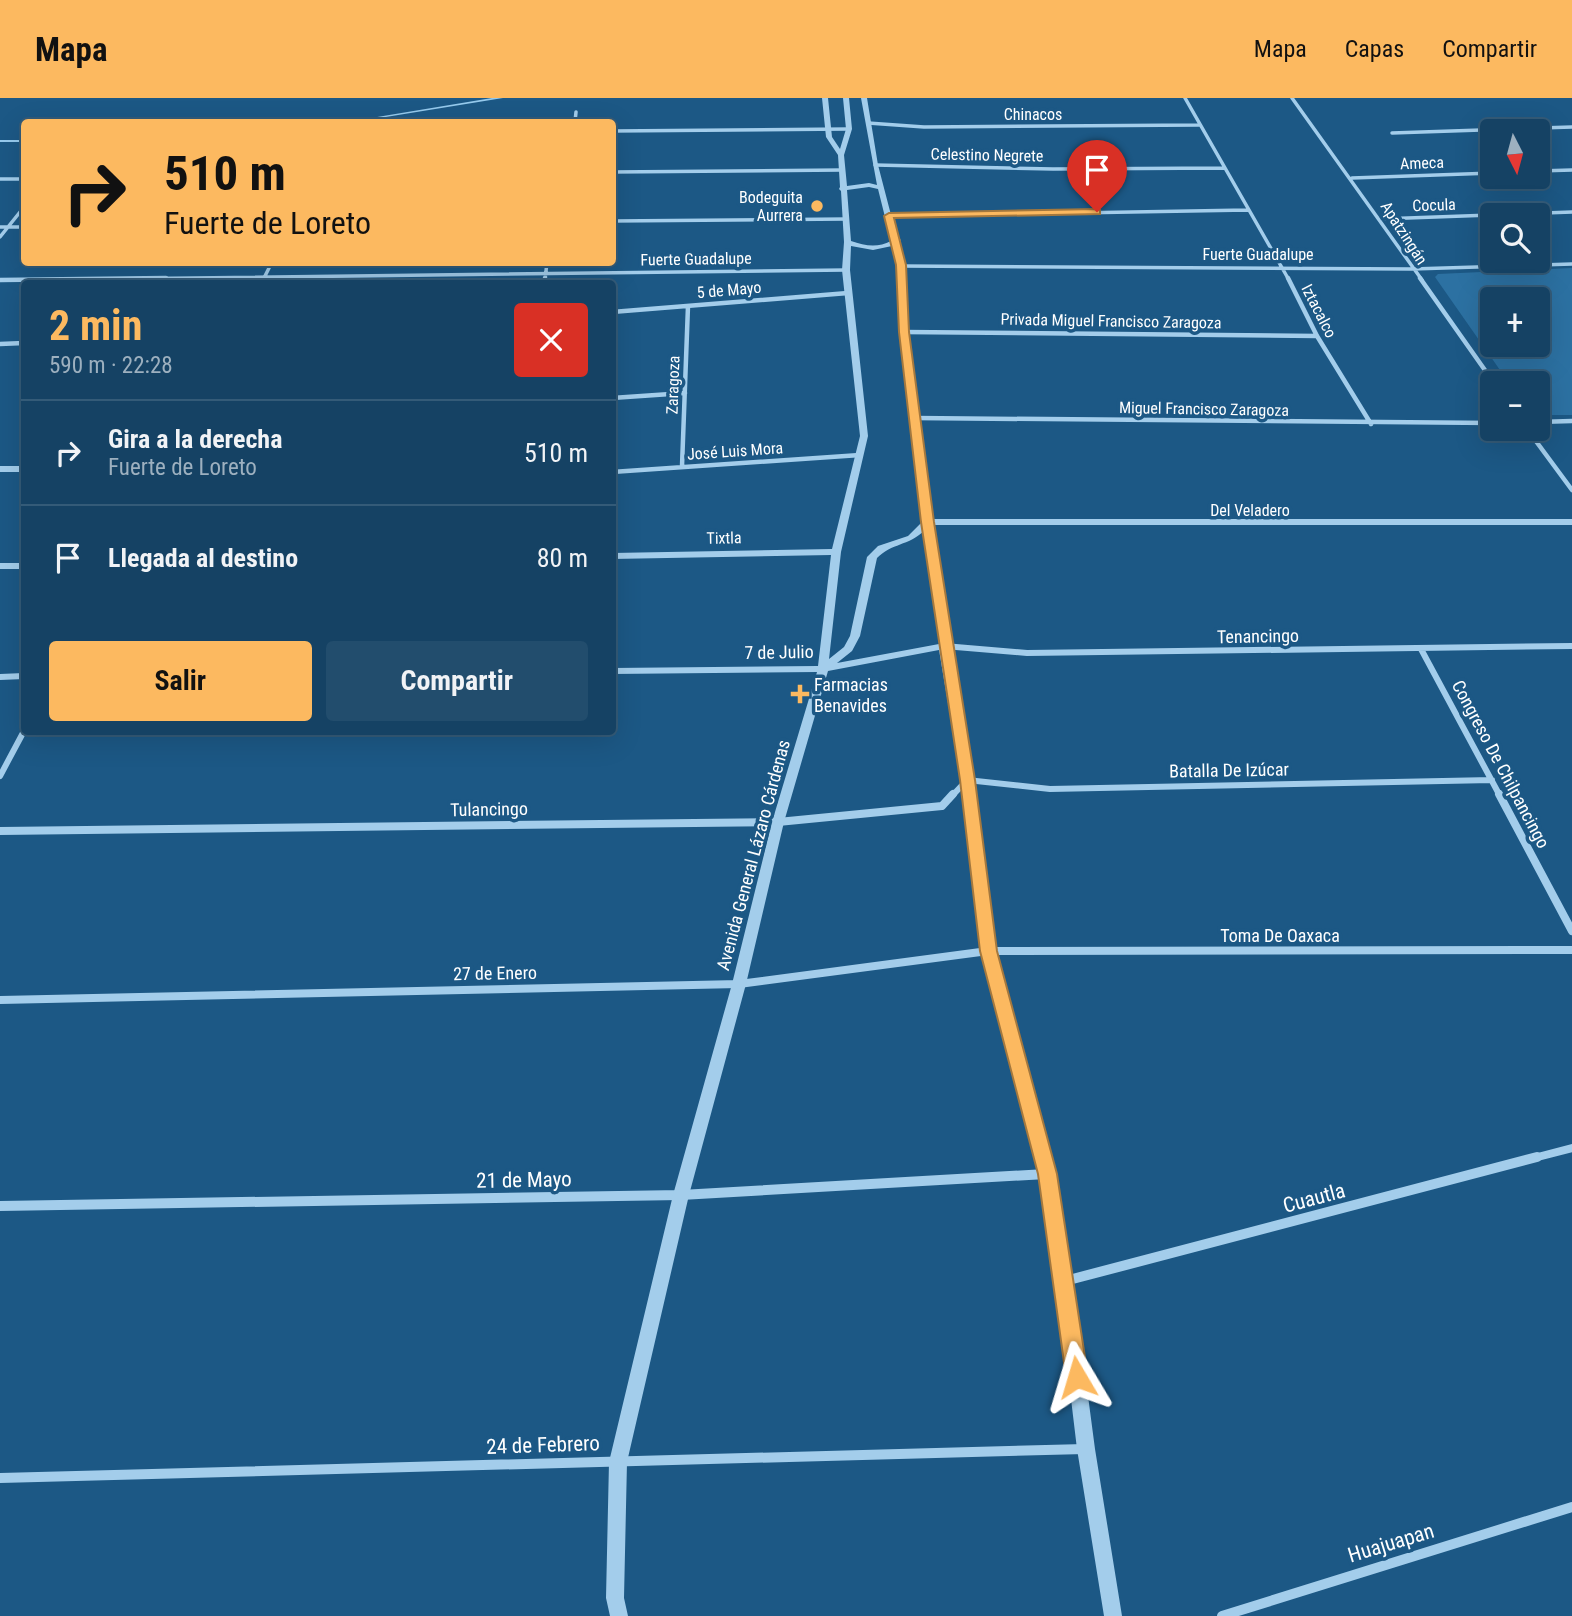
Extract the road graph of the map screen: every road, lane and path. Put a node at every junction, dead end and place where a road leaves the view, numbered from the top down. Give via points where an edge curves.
1 (825, 98) edge
2 (846, 98) edge
3 (864, 98) edge
4 (1185, 98) edge
5 (1292, 98) edge
6 (576, 112) dead end
7 (575, 119) edge
8 (868, 122) junction
9 (1199, 125) junction
10 (1572, 127) edge
11 (828, 128) junction
12 (849, 129) junction
13 (616, 131) edge
14 (1392, 133) dead end
15 (841, 155) junction
16 (875, 165) junction
17 (1225, 168) junction
18 (842, 170) junction
19 (1572, 170) edge
20 (1550, 171) edge
21 (616, 172) edge
22 (1480, 173) edge
23 (1352, 178) junction
24 (0, 179) edge
25 (21, 179) edge
26 (883, 188) junction
27 (842, 189) junction
28 (1248, 209) junction
29 (21, 211) edge
30 (1572, 212) edge
31 (889, 216) junction
32 (847, 219) junction
33 (1380, 219) junction
34 (616, 221) edge
35 (0, 227) edge
36 (9, 227) junction
37 (21, 227) edge
38 (0, 237) edge
39 (897, 240) junction
40 (848, 242) junction
41 (1572, 264) edge
42 (901, 265) junction
43 (270, 266) edge
44 (546, 266) edge
45 (1282, 266) junction
46 (1412, 269) junction
47 (846, 270) junction
48 (545, 273) junction
49 (265, 276) junction
50 (0, 280) edge
51 (263, 280) edge
52 (544, 280) edge
53 (848, 293) junction
54 (688, 306) junction
55 (616, 312) edge
56 (904, 332) junction
57 (1317, 336) junction
58 (0, 344) edge
59 (21, 344) edge
60 (1485, 371) edge
61 (685, 393) junction
62 (616, 398) edge
63 (915, 418) junction
64 (1572, 421) edge
65 (1480, 422) edge
66 (1550, 422) edge
67 (1371, 424) junction
68 (1536, 441) edge
69 (860, 455) junction
70 (682, 466) junction
71 (0, 469) edge
72 (21, 469) edge
73 (616, 472) edge
74 (1572, 490) edge
75 (928, 522) junction
76 (1572, 522) edge
77 (836, 552) junction
78 (616, 556) edge
79 (0, 566) edge
80 (21, 566) edge
81 (944, 646) junction
82 (1572, 646) edge
83 (1421, 649) junction
84 (823, 669) junction
85 (616, 671) edge
86 (21, 676) edge
87 (0, 677) edge
88 (22, 735) edge
89 (0, 776) edge
90 (967, 780) junction
91 (1492, 780) junction
92 (778, 822) junction
93 (0, 831) edge
94 (1572, 932) edge
95 (1572, 950) edge
96 (988, 951) junction
97 (739, 984) junction
98 (0, 1000) edge
99 (1572, 1148) edge
100 (1047, 1174) junction
101 (681, 1195) junction
102 (0, 1206) edge
103 (1065, 1282) junction
104 (1086, 1449) junction
105 (618, 1462) junction
106 (0, 1478) edge
107 (1572, 1507) edge
108 (615, 1598) junction
109 (612, 1616) edge
110 (619, 1616) edge
111 (1113, 1616) edge
112 (1222, 1616) edge

1 - 11 street
2 - 12 street, Avenida General Lázaro Cárdenas
3 - 8 street
4 - 9 street, Iztacalco
5 - 23 street, Apatzingán
6 - 7 street
8 - 9 street, Chinacos via 924,127
8 - 16 street
9 - 17 street, Iztacalco
10 - 14 street
11 - 12 street
11 - 13 street
11 - 15 street
12 - 15 street, Avenida General Lázaro Cárdenas
15 - 18 street, Avenida General Lázaro Cárdenas
16 - 17 street, Celestino Negrete
16 - 26 street
17 - 28 street, Iztacalco
18 - 21 street
18 - 27 street, Avenida General Lázaro Cárdenas
19 - 20 street
22 - 23 street, Ameca
23 - 33 street, Apatzingán
24 - 25 street
26 - 27 street
26 - 31 street
27 - 32 street, Avenida General Lázaro Cárdenas
28 - 31 street
28 - 45 street, Iztacalco
29 - 36 street
30 - 33 street, Cocula
31 - 39 street
32 - 34 street
32 - 40 street, Avenida General Lázaro Cárdenas
33 - 46 street, Apatzingán
35 - 36 street
36 - 37 street
36 - 38 street
39 - 40 street via 881,248
39 - 42 street
40 - 47 street, Avenida General Lázaro Cárdenas
41 - 46 street, Fuerte Guadalupe
42 - 45 street, Fuerte Guadalupe
42 - 56 street
43 - 49 street
44 - 48 street
45 - 46 street, Fuerte Guadalupe
45 - 57 street, Iztacalco
46 - 60 street, Apatzingán
47 - 48 street, Fuerte Guadalupe
47 - 53 street, Avenida General Lázaro Cárdenas
48 - 49 street, Fuerte Guadalupe
48 - 52 street
49 - 50 street, Fuerte Guadalupe
49 - 51 street
53 - 54 street, 5 de Mayo
53 - 69 street, Avenida General Lázaro Cárdenas via 864,428
54 - 55 street, 5 de Mayo
54 - 61 street, Zaragoza
56 - 57 street, Privada Miguel Francisco Zaragoza
56 - 63 street
57 - 67 street, Iztacalco
58 - 59 street
61 - 62 street
61 - 70 street, Zaragoza
63 - 67 street, Miguel Francisco Zaragoza
63 - 75 street
64 - 66 street
65 - 67 street, Miguel Francisco Zaragoza
68 - 74 street
69 - 70 street, José Luis Mora
69 - 77 street, Avenida General Lázaro Cárdenas
70 - 73 street, José Luis Mora
71 - 72 street
75 - 76 street, Del Veladero
75 - 81 street
75 - 84 street via 911,538 881,548 872,557 855,636 848,649
77 - 78 street, Tixtla
77 - 84 street, Avenida General Lázaro Cárdenas
79 - 80 street
81 - 83 street, Tenancingo via 1027,653
81 - 84 street, 7 de Julio
81 - 90 street
82 - 83 street, Tenancingo
83 - 91 street, Congreso De Chilpancingo
84 - 85 street, 7 de Julio
84 - 92 street, Avenida General Lázaro Cárdenas
86 - 87 street
88 - 89 street
90 - 91 street, Batalla De Izúcar via 1050,789
90 - 92 street, Tulancingo via 942,806
90 - 96 street
91 - 94 street, Congreso De Chilpancingo
92 - 93 street, Tulancingo
92 - 97 street, Avenida General Lázaro Cárdenas
95 - 96 street, Toma De Oaxaca
96 - 97 street, 27 de Enero
96 - 100 street
97 - 98 street, 27 de Enero
97 - 101 street, Avenida General Lázaro Cárdenas
99 - 103 street, Cuautla
100 - 101 street, 21 de Mayo
100 - 103 street
101 - 102 street, 21 de Mayo
101 - 105 street, Avenida General Lázaro Cárdenas
103 - 104 street
104 - 105 street, 24 de Febrero
104 - 111 street
105 - 106 street, 24 de Febrero
105 - 108 street, Avenida General Lázaro Cárdenas
107 - 112 street, Huajuapan
108 - 109 street
108 - 110 street, Avenida General Lázaro Cárdenas

